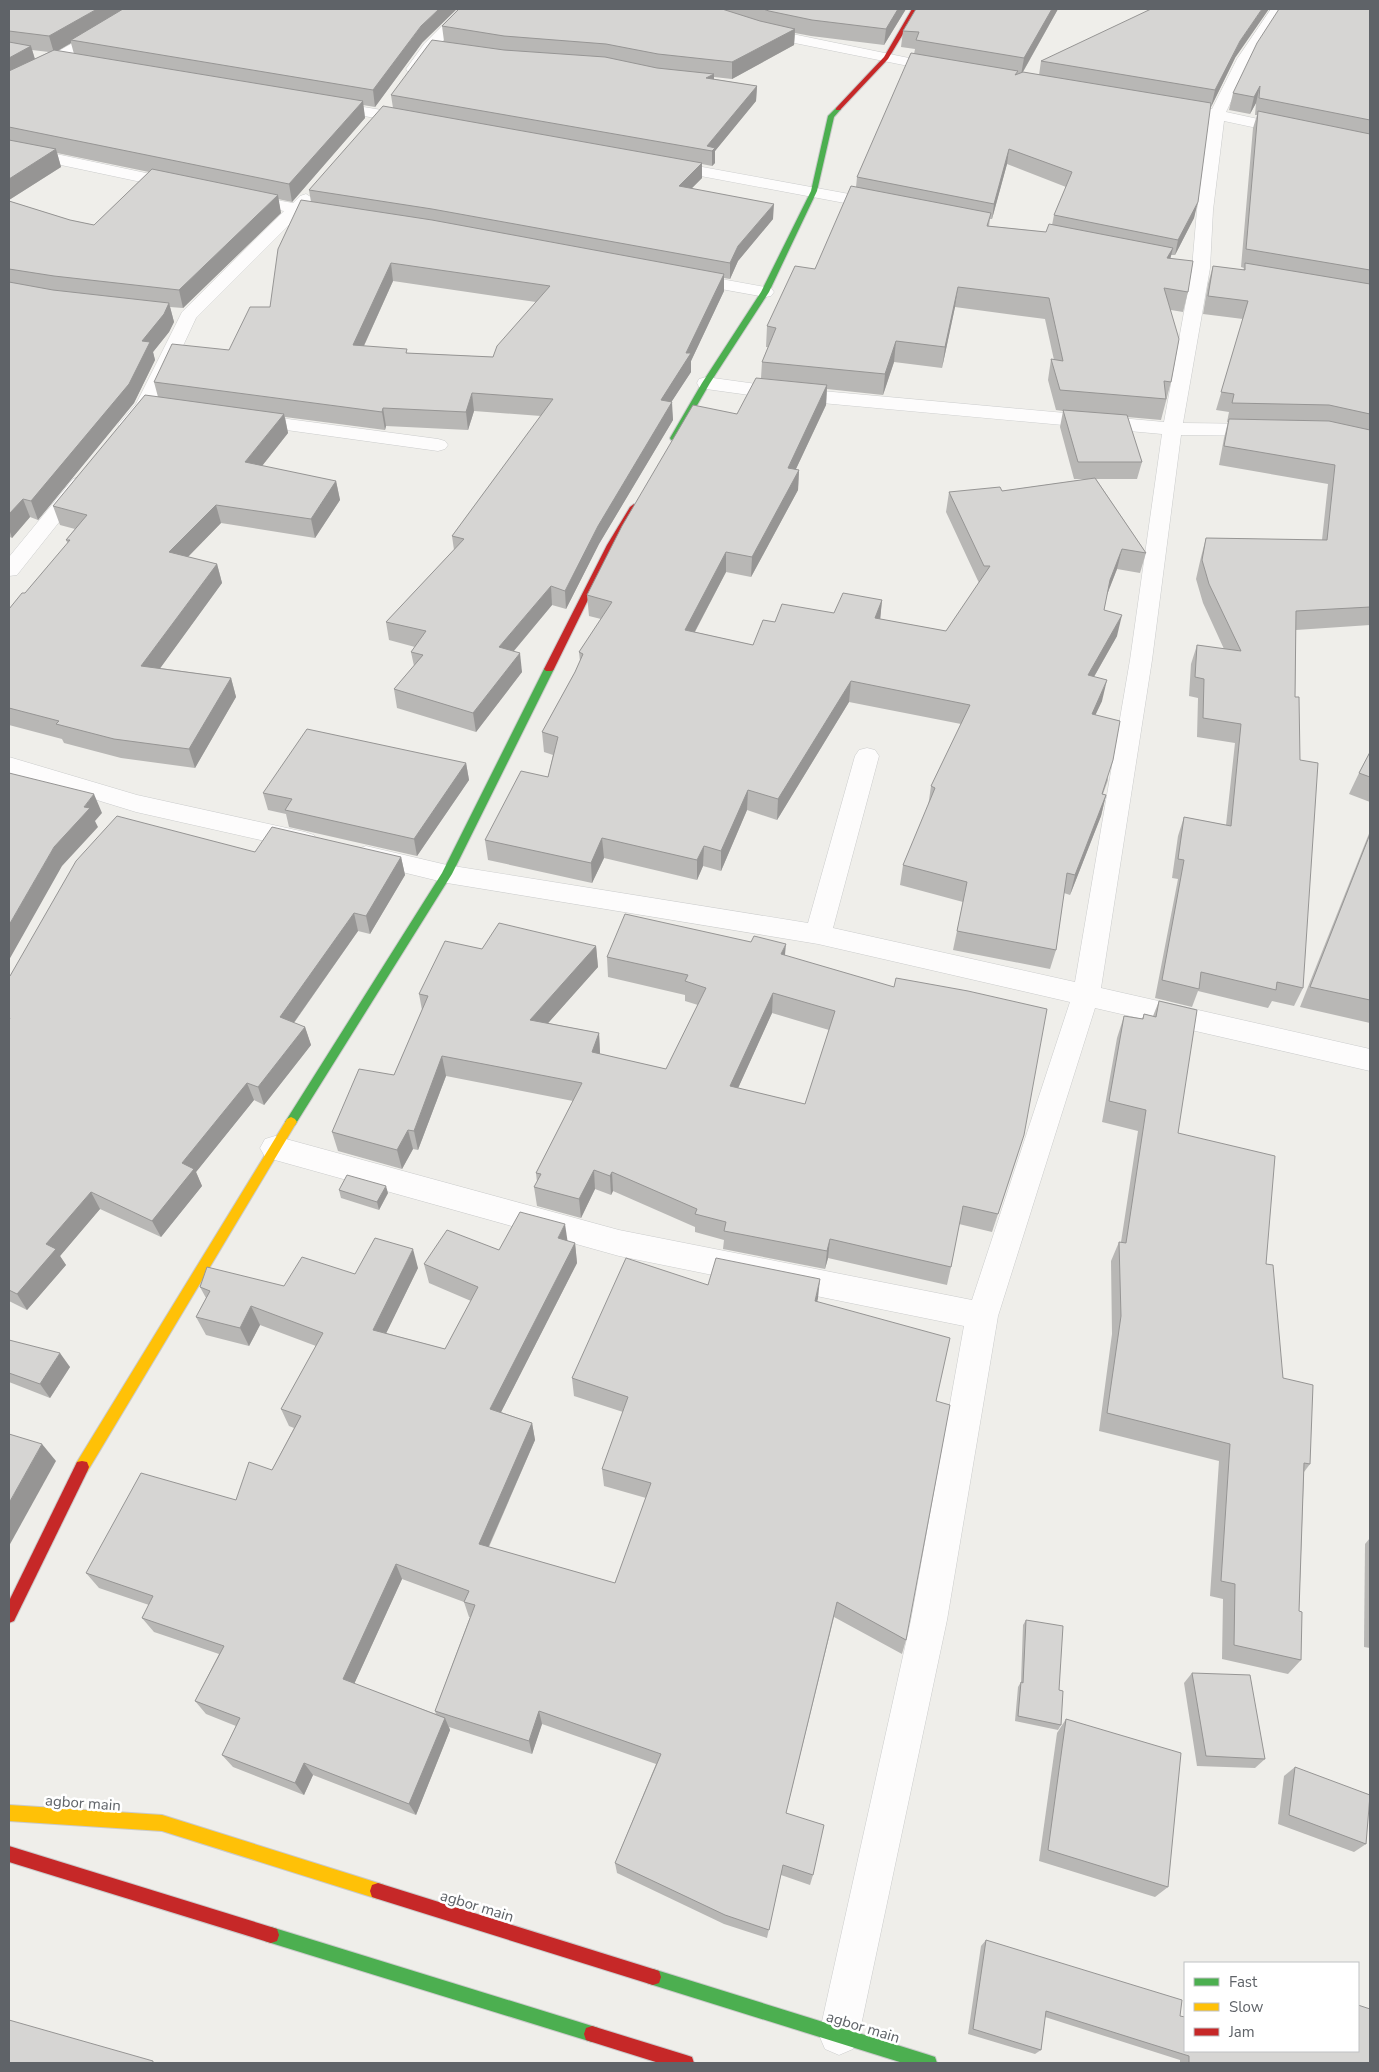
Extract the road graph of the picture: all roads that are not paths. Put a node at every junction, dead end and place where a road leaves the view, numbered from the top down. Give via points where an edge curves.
1 (142, 9) edge
2 (467, 9) edge
3 (694, 9) edge
4 (915, 9) edge
5 (1278, 9) edge
6 (429, 48) junction
7 (448, 50) edge
8 (28, 55) edge
9 (886, 58) junction
10 (56, 60) junction
11 (76, 63) edge
12 (955, 71) edge
13 (402, 84) edge
14 (9, 85) edge
15 (391, 99) dead end
16 (311, 103) edge
17 (1188, 109) edge
18 (380, 114) junction
19 (1218, 114) junction
20 (428, 123) edge
21 (367, 129) edge
22 (1303, 133) edge
23 (9, 149) edge
24 (650, 162) edge
25 (194, 188) edge
26 (316, 188) edge
27 (814, 191) junction
28 (231, 196) edge
29 (901, 209) edge
30 (297, 210) junction
31 (346, 217) edge
32 (668, 274) edge
33 (766, 292) junction
34 (168, 314) edge
35 (188, 316) junction
36 (706, 383) junction
37 (145, 406) junction
38 (164, 408) edge
39 (233, 417) edge
40 (1172, 429) junction
41 (1286, 431) edge
42 (114, 442) edge
43 (438, 445) dead end
44 (666, 451) edge
45 (90, 471) edge
46 (641, 494) edge
47 (9, 570) edge
48 (867, 756) dead end
49 (9, 765) edge
50 (136, 803) junction
51 (117, 824) edge
52 (447, 874) junction
53 (818, 934) junction
54 (1086, 994) junction
55 (1370, 1060) edge
56 (275, 1148) junction
57 (982, 1316) junction
58 (9, 1616) edge
59 (9, 1813) edge
60 (9, 1854) edge
61 (839, 2035) junction
62 (686, 2063) edge
63 (929, 2063) edge

1 - 10 street
2 - 6 street
3 - 9 street via 766,33
4 - 9 street
5 - 19 street via 1244,59
6 - 7 street
6 - 13 street
8 - 10 street
9 - 12 street
9 - 27 street via 831,116
10 - 11 street
10 - 14 street
15 - 18 street
16 - 18 street
17 - 19 street
18 - 20 street
18 - 21 street
19 - 22 street
19 - 40 street via 1201,268
23 - 25 street
24 - 27 street
26 - 30 street
27 - 29 street
27 - 33 street
28 - 30 street
30 - 31 street
30 - 35 street
32 - 33 street
33 - 36 street
34 - 35 street
35 - 37 street
36 - 40 street via 778,393
36 - 44 street
37 - 38 street
37 - 42 street
39 - 43 street
40 - 41 street
40 - 54 street via 1139,670
45 - 47 street
46 - 52 street via 612,545
48 - 53 street
49 - 50 street
50 - 51 street
50 - 52 street
52 - 53 street
52 - 56 street
53 - 54 street
54 - 55 street
54 - 57 street
56 - 57 street via 619,1243
56 - 58 street via 74,1480
57 - 61 street via 928,1620
59 - 61 street, agbor main via 162,1823
60 - 62 street
61 - 63 street, agbor main

